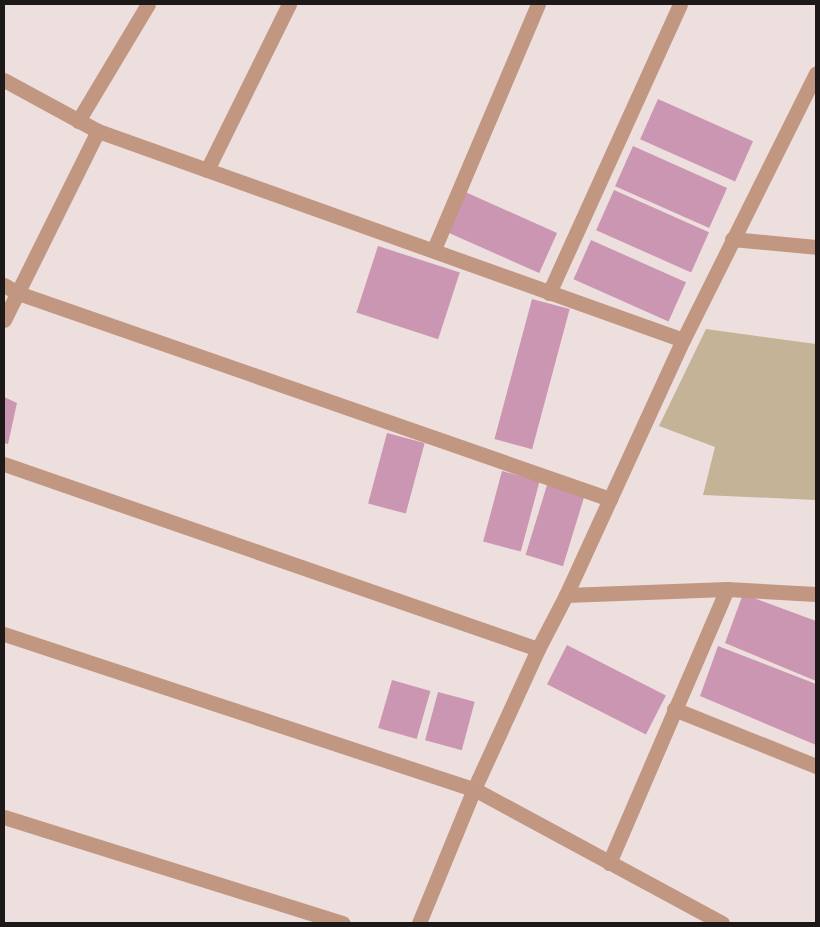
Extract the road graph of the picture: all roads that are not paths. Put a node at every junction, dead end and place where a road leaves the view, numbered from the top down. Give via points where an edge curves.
1 (148, 4) edge
2 (289, 4) edge
3 (538, 4) edge
4 (680, 4) edge
5 (816, 73) edge
6 (4, 80) edge
7 (78, 121) junction
8 (98, 131) junction
9 (207, 170) junction
10 (732, 239) junction
11 (816, 247) edge
12 (434, 249) junction
13 (4, 285) edge
14 (549, 293) junction
15 (18, 294) junction
16 (4, 320) edge
17 (682, 340) junction
18 (4, 464) edge
19 (610, 498) junction
20 (727, 589) junction
21 (816, 594) edge
22 (566, 595) junction
23 (4, 634) edge
24 (538, 648) junction
25 (674, 709) junction
26 (816, 766) edge
27 (474, 789) junction
28 (4, 817) edge
29 (609, 863) junction
30 (343, 923) edge
31 (419, 923) edge
32 (722, 923) edge

1 - 7 street
2 - 9 street
3 - 12 street
4 - 14 street
5 - 10 street
6 - 7 street
7 - 8 street
8 - 9 street
8 - 15 street
9 - 12 street
10 - 11 street
10 - 17 street
12 - 14 street
13 - 15 street
14 - 17 street
15 - 16 street
15 - 19 street
17 - 19 street
18 - 24 street
19 - 22 street
20 - 21 street
20 - 22 street
20 - 25 street
22 - 24 street
23 - 27 street
24 - 27 street
25 - 26 street
25 - 29 street
27 - 29 street
27 - 31 street
28 - 30 street
29 - 32 street

